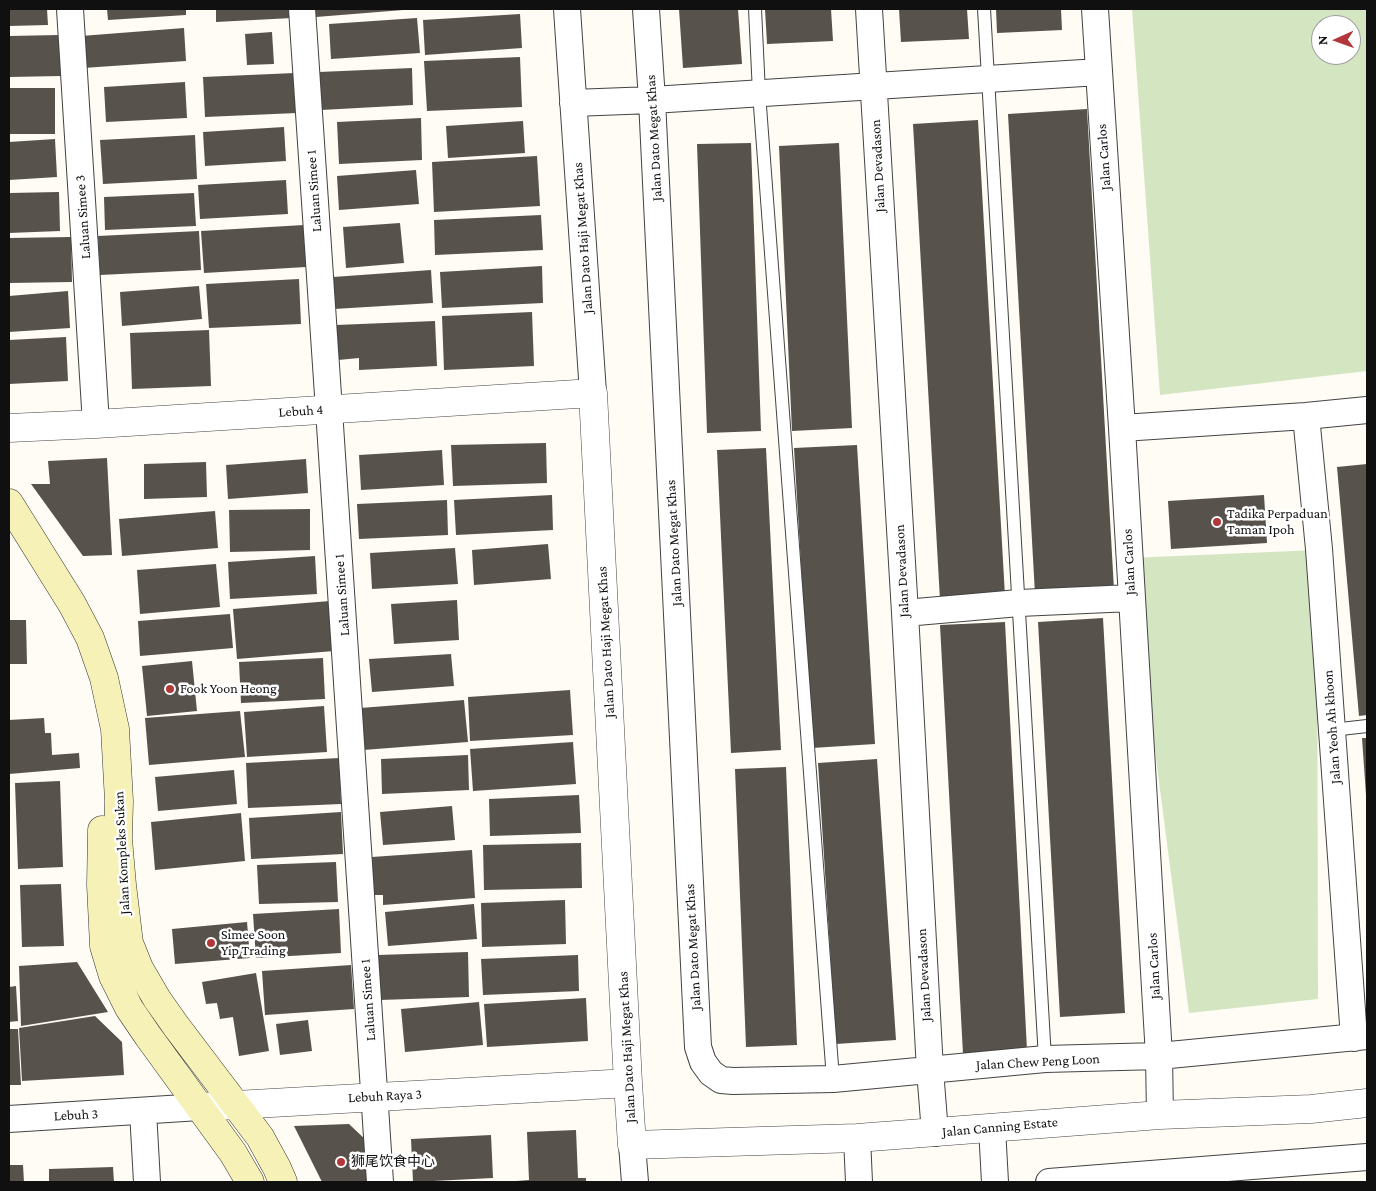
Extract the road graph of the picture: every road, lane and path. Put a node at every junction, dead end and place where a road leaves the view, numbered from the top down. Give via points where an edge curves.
1 (70, 9) edge
2 (302, 9) edge
3 (567, 9) edge
4 (646, 9) edge
5 (755, 9) edge
6 (869, 9) edge
7 (984, 9) edge
8 (1095, 9) edge
9 (1099, 72) junction
10 (988, 79) junction
11 (873, 86) junction
12 (759, 93) junction
13 (652, 100) junction
14 (573, 103) junction
15 (593, 392) junction
16 (329, 410) junction
17 (1367, 410) edge
18 (1306, 416) junction
19 (96, 424) junction
20 (9, 428) edge
21 (1122, 428) junction
22 (9, 503) edge
23 (9, 528) edge
24 (1131, 598) junction
25 (1019, 603) junction
26 (905, 613) junction
27 (1367, 726) edge
28 (1332, 730) junction
29 (1361, 1037) edge
30 (1159, 1056) junction
31 (1045, 1059) junction
32 (930, 1070) junction
33 (711, 1073) joint
34 (833, 1079) junction
35 (628, 1083) junction
36 (375, 1096) junction
37 (1367, 1103) edge
38 (235, 1105) junction
39 (200, 1107) junction
40 (143, 1111) junction
41 (1160, 1114) junction
42 (9, 1118) edge
43 (992, 1128) junction
44 (935, 1133) junction
45 (857, 1138) junction
46 (632, 1145) junction
47 (1367, 1157) edge
48 (147, 1182) edge
49 (250, 1182) edge
50 (283, 1182) edge
51 (380, 1182) edge
52 (635, 1182) edge
53 (860, 1182) edge
54 (994, 1182) edge
55 (1049, 1182) edge

1 - 19 street, Laluan Simee 3
2 - 16 street, Laluan Simee 1
3 - 14 street, Jalan Dato Haji Megat Khas
4 - 13 street, Jalan Dato Megat Khas
5 - 12 lane
6 - 11 street, Jalan Devadason
7 - 10 lane
8 - 9 street, Jalan Carlos
9 - 10 street
9 - 21 street, Jalan Carlos
10 - 11 street
10 - 25 lane
11 - 12 street
11 - 26 street, Jalan Devadason
12 - 13 street
12 - 34 lane
13 - 14 street
13 - 33 street, Jalan Dato Megat Khas via 698,1047 702,1062
14 - 15 street, Jalan Dato Haji Megat Khas
15 - 16 street, Lebuh 4
15 - 35 street, Jalan Dato Haji Megat Khas
16 - 19 street, Lebuh 4
16 - 36 street, Laluan Simee 1
17 - 18 street
18 - 21 street
18 - 28 street, Jalan Yeoh Ah khoon
19 - 20 street, Lebuh 4
21 - 24 street, Jalan Carlos
22 - 38 main road, Jalan Kompleks Sukan via 72,604 90,638 104,678 118,765 122,885 129,943 138,968 176,1026
23 - 39 main road, Jalan Kompleks Sukan via 69,623 92,683 101,745 104,946 113,976 129,1008
24 - 25 street
24 - 30 street, Jalan Carlos
25 - 26 street
25 - 31 lane
26 - 32 street, Jalan Devadason
27 - 28 lane
28 - 29 street, Jalan Yeoh Ah khoon
29 - 30 street, Jalan Chew Peng Loon
30 - 31 street, Jalan Chew Peng Loon
30 - 41 street, Jalan Carlos
31 - 32 street, Jalan Chew Peng Loon
32 - 34 street, Jalan Chew Peng Loon
32 - 44 street, Jalan Devadason
33 - 34 street, Jalan Chew Peng Loon via 721,1080 733,1081
35 - 36 street, Lebuh Raya 3
35 - 46 street, Jalan Dato Haji Megat Khas
36 - 38 street, Lebuh Raya 3
36 - 51 street, Laluan Simee 1
37 - 41 street, Jalan Canning Estate via 1311,1109
38 - 39 street, Lebuh Raya 3
38 - 50 main road, Jalan Kompleks Sukan via 260,1137
39 - 40 street, Lebuh Raya 3
39 - 49 main road, Jalan Kompleks Sukan
40 - 42 street, Lebuh 3
40 - 48 street
41 - 43 street, Jalan Canning Estate
43 - 44 street, Jalan Canning Estate
43 - 54 street
44 - 45 street, Jalan Canning Estate
45 - 46 street, Jalan Canning Estate
45 - 53 street
46 - 52 street, Jalan Dato Haji Megat Khas
47 - 55 street

